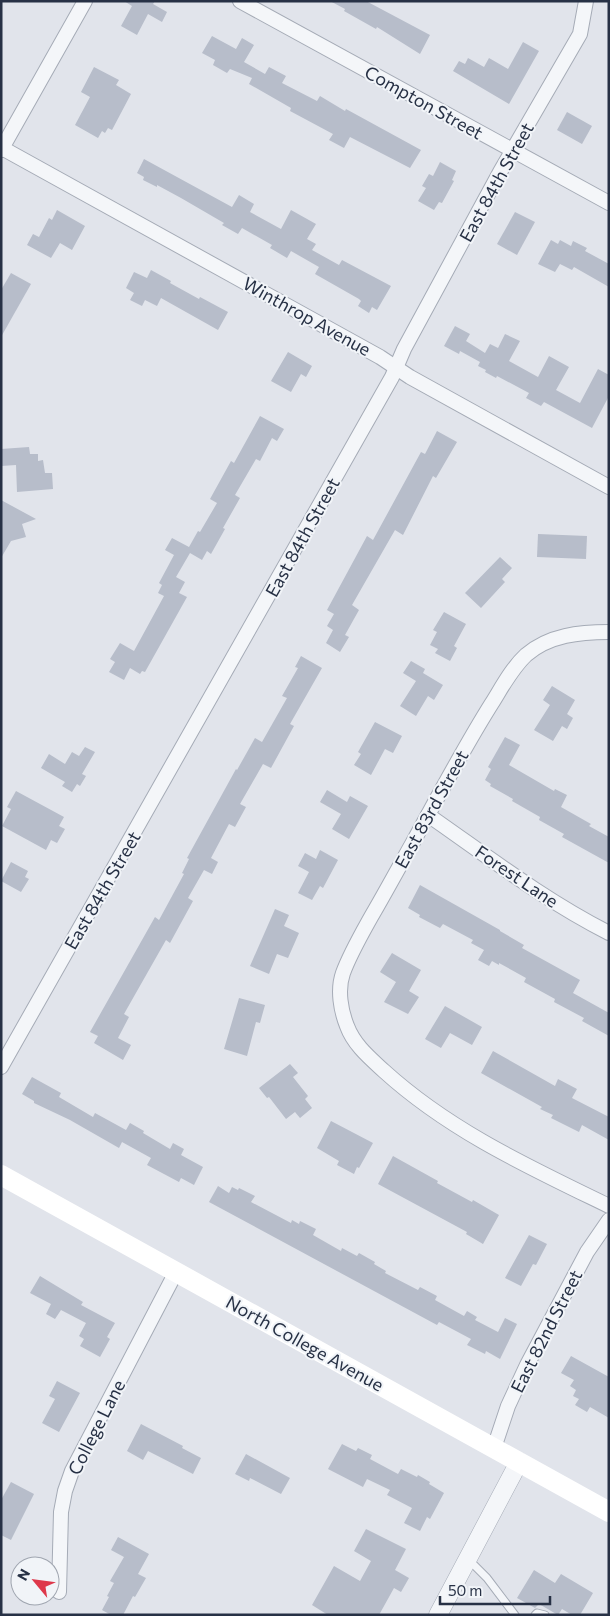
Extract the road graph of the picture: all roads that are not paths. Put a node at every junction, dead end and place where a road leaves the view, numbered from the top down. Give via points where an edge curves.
1 (85, 1) edge
2 (240, 1) edge
3 (586, 1) edge
4 (2, 149) edge
5 (512, 150) junction
6 (609, 203) edge
7 (396, 368) junction
8 (609, 487) edge
9 (609, 632) edge
10 (428, 815) junction
11 (609, 933) edge
12 (1, 1067) edge
13 (1, 1175) edge
14 (609, 1206) edge
15 (609, 1220) edge
16 (176, 1272) junction
17 (494, 1448) junction
18 (519, 1462) junction
19 (609, 1512) edge
20 (59, 1556) edge
21 (467, 1559) junction
22 (438, 1615) edge
23 (515, 1615) edge
24 (535, 1615) edge
25 (546, 1615) edge

1 - 4 street
2 - 5 street, Compton Street
3 - 5 street, East 84th Street via 580,34
4 - 7 street, Winthrop Avenue via 380,356
5 - 6 street, Compton Street
5 - 7 street, East 84th Street
7 - 8 street, Winthrop Avenue
7 - 12 street, East 84th Street
9 - 10 street, East 83rd Street via 564,636 524,657 475,729
10 - 11 street, Forest Lane via 540,893
10 - 14 street, East 83rd Street via 348,960 340,989 343,1016 349,1032 360,1048 393,1079 465,1132 500,1153
13 - 16 main road, North College Avenue
15 - 17 street, East 82nd Street via 587,1252 527,1365
16 - 17 main road, North College Avenue
16 - 20 street, College Lane via 72,1471 60,1512
17 - 18 main road, North College Avenue
18 - 19 main road, North College Avenue
18 - 21 street
21 - 22 street
21 - 23 lane via 487,1578
24 - 25 lane

